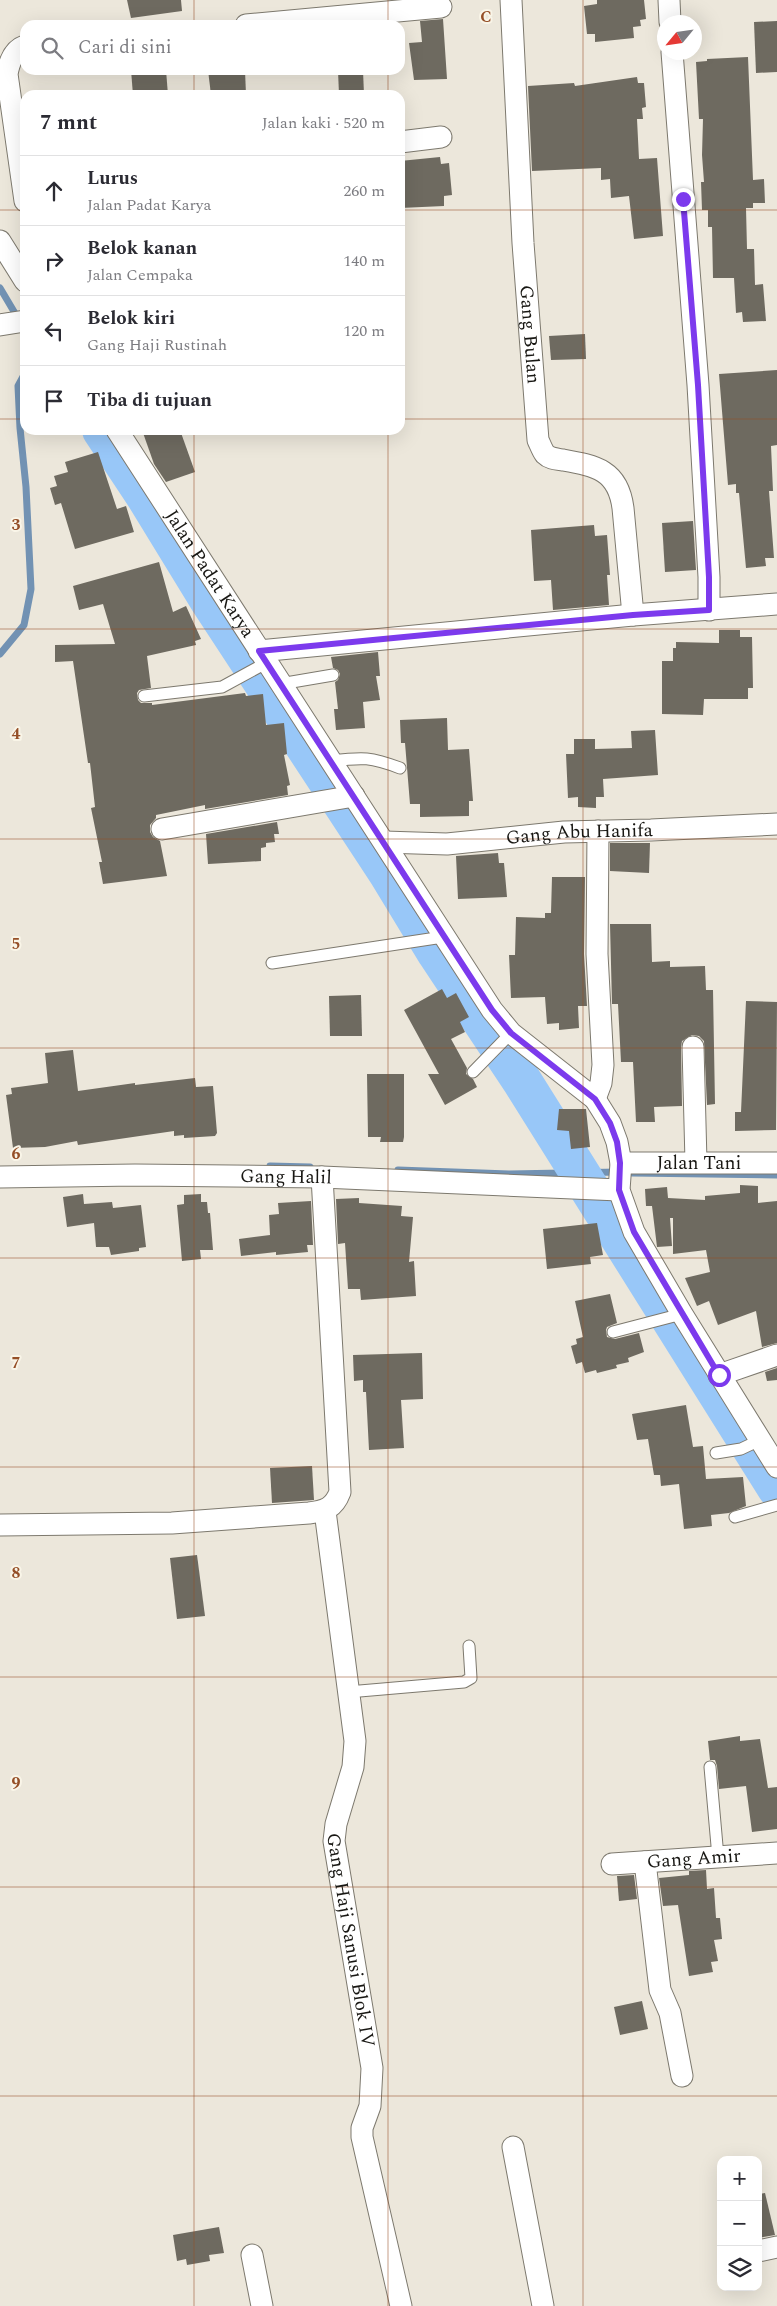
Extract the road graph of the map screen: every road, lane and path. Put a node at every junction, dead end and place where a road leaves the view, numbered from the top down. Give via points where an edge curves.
1 (511, 0) edge
2 (669, 0) edge
3 (441, 7) dead end
4 (670, 15) edge
5 (300, 20) edge
6 (20, 49) edge
7 (673, 60) edge
8 (441, 137) dead end
9 (405, 141) edge
10 (20, 163) edge
11 (0, 241) edge
12 (20, 265) edge
13 (119, 435) edge
14 (777, 604) edge
15 (709, 610) junction
16 (633, 615) junction
17 (262, 660) junction
18 (333, 675) dead end
19 (280, 684) junction
20 (144, 696) dead end
21 (332, 761) junction
22 (400, 768) dead end
23 (354, 796) junction
24 (777, 824) edge
25 (162, 830) dead end
26 (598, 831) junction
27 (384, 842) junction
28 (440, 938) junction
29 (272, 963) dead end
30 (507, 1037) junction
31 (693, 1047) dead end
32 (473, 1072) dead end
33 (595, 1099) junction
34 (696, 1162) junction
35 (777, 1163) edge
36 (0, 1176) edge
37 (322, 1177) junction
38 (617, 1178) junction
39 (572, 1188) joint
40 (677, 1316) junction
41 (613, 1332) dead end
42 (777, 1355) edge
43 (719, 1375) junction
44 (752, 1444) junction
45 (716, 1453) dead end
46 (777, 1467) edge
47 (776, 1505) edge
48 (325, 1511) junction
49 (735, 1517) dead end
50 (0, 1526) edge
51 (469, 1646) dead end
52 (348, 1692) junction
53 (710, 1766) dead end
54 (777, 1853) edge
55 (718, 1857) junction
56 (645, 1862) junction
57 (612, 1864) dead end
58 (682, 2076) dead end
59 (513, 2147) dead end
60 (777, 2247) edge
61 (762, 2250) edge
62 (252, 2256) dead end
63 (262, 2306) edge
64 (401, 2306) edge
65 (543, 2306) edge

1 - 16 street, Gang Bulan via 525,279 538,440 544,453 552,458 603,470 614,480 622,496
2 - 4 street
3 - 5 street
6 - 10 street via 13,56 7,74
7 - 15 street via 698,385
8 - 9 street
11 - 12 street
13 - 17 street, Jalan Padat Karya
14 - 15 street
15 - 16 street
16 - 17 street
17 - 19 street, Jalan Padat Karya
17 - 20 lane via 246,675 222,687
18 - 19 lane
19 - 21 street, Jalan Padat Karya
21 - 22 lane via 364,757
21 - 23 street, Jalan Padat Karya
23 - 25 street
23 - 27 street, Jalan Padat Karya
24 - 26 street, Gang Abu Hanifa
26 - 27 street, Gang Abu Hanifa via 526,834 447,844
26 - 33 street via 597,954 603,1065
27 - 28 street, Jalan Padat Karya
28 - 29 lane
28 - 30 street, Jalan Padat Karya via 492,1010
30 - 32 lane
30 - 33 street, Jalan Padat Karya
31 - 34 street
33 - 38 street, Jalan Padat Karya via 617,1142
34 - 35 street, Jalan Tani
34 - 38 street, Jalan Tani
36 - 37 street, Gang Halil
37 - 39 street, Gang Halil
37 - 48 street via 340,1492 337,1500
38 - 39 street, Jalan Tani
38 - 40 street, Jalan Padat Karya via 634,1232
40 - 41 lane
40 - 43 street, Jalan Padat Karya
42 - 43 street
43 - 44 street, Jalan Padat Karya
44 - 45 lane
44 - 46 street, Jalan Padat Karya
47 - 49 lane
48 - 50 street via 172,1523
48 - 52 street, Gang Haji Sanusi Blok IV
51 - 52 lane via 471,1678 464,1682
52 - 64 street, Gang Haji Sanusi Blok IV via 354,1741 353,1767 334,1841 372,2068 370,2106 363,2123 362,2137
53 - 55 lane
54 - 55 street, Gang Amir
55 - 56 street, Gang Amir
56 - 57 street, Gang Amir
56 - 58 street via 660,1990 670,2013
59 - 65 street
60 - 61 street
62 - 63 street

